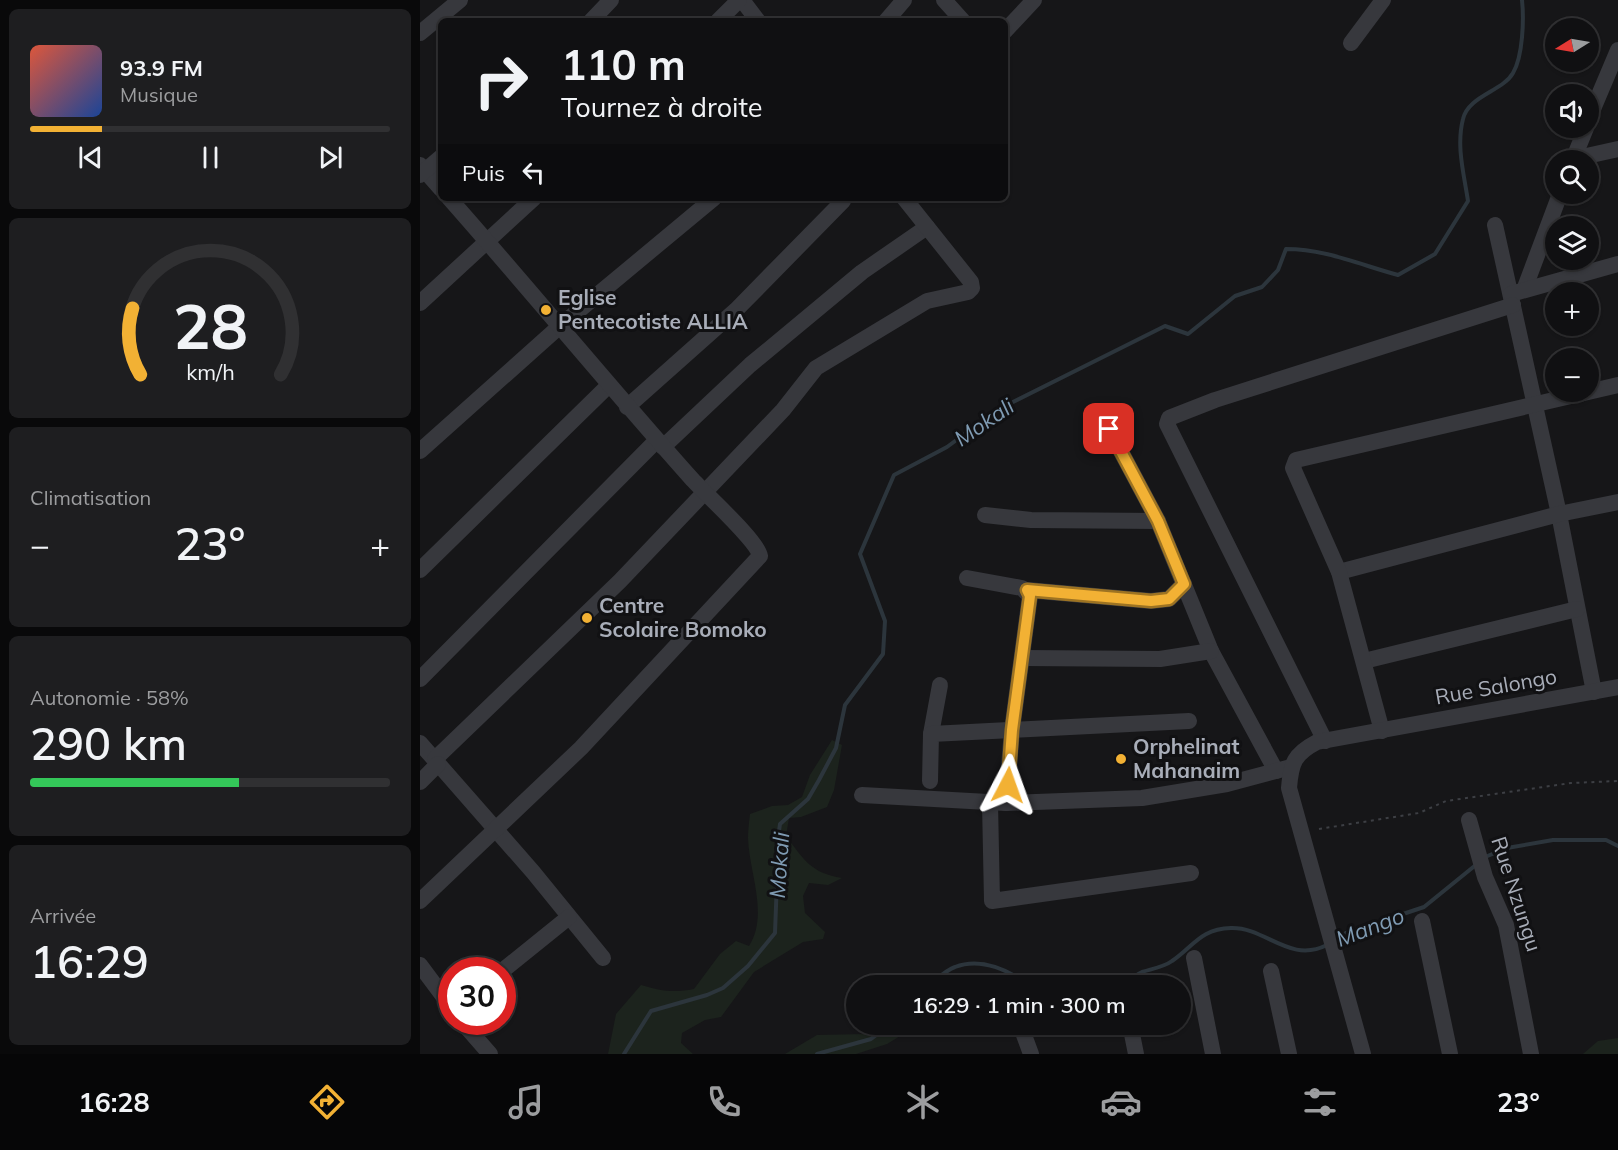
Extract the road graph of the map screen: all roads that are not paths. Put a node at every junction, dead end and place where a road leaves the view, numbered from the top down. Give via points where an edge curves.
1 (460, 0) edge
2 (611, 0) edge
3 (740, 0) edge
4 (904, 0) edge
5 (944, 0) edge
6 (1034, 0) edge
7 (1383, 0) edge
8 (438, 18) edge
9 (438, 18) edge
10 (594, 18) edge
11 (721, 18) edge
12 (755, 18) edge
13 (889, 18) edge
14 (960, 18) edge
15 (1008, 28) edge
16 (420, 33) edge
17 (1351, 43) dead end
18 (1618, 50) edge
19 (1599, 95) edge
20 (1618, 149) edge
21 (1599, 154) edge
22 (438, 159) edge
23 (422, 171) edge
24 (438, 186) edge
25 (452, 201) edge
26 (531, 201) edge
27 (710, 201) edge
28 (843, 201) dead end
29 (906, 201) edge
30 (1556, 204) edge
31 (1494, 225) dead end
32 (927, 227) junction
33 (487, 241) junction
34 (1618, 264) edge
35 (1516, 296) junction
36 (420, 303) edge
37 (560, 326) junction
38 (1618, 385) edge
39 (609, 386) junction
40 (1535, 405) junction
41 (627, 407) junction
42 (1109, 429) dead end
43 (660, 443) junction
44 (420, 452) edge
45 (704, 493) junction
46 (1618, 502) edge
47 (1559, 514) junction
48 (985, 515) dead end
49 (1158, 521) junction
50 (420, 570) edge
51 (1339, 572) junction
52 (967, 578) dead end
53 (1184, 584) junction
54 (1027, 590) junction
55 (1577, 609) junction
56 (1211, 651) junction
57 (1023, 658) junction
58 (1364, 661) junction
59 (420, 679) edge
60 (940, 685) dead end
61 (1618, 687) edge
62 (1594, 692) junction
63 (1189, 720) dead end
64 (1012, 730) junction
65 (1382, 731) junction
66 (931, 734) junction
67 (1325, 741) junction
68 (420, 743) edge
69 (437, 761) junction
70 (1283, 769) junction
71 (930, 781) dead end
72 (420, 782) edge
73 (862, 795) dead end
74 (998, 803) junction
75 (1469, 820) dead end
76 (496, 830) junction
77 (1191, 873) dead end
78 (420, 901) edge
79 (568, 917) junction
80 (1422, 921) dead end
81 (603, 958) dead end
82 (1194, 958) dead end
83 (516, 960) edge
84 (420, 965) edge
85 (1270, 970) dead end
86 (438, 989) edge
87 (473, 1035) edge
88 (1024, 1035) dead end
89 (1132, 1035) edge
90 (490, 1054) edge
91 (1031, 1054) edge
92 (1136, 1054) edge
93 (1213, 1054) edge
94 (1289, 1054) edge
95 (1363, 1054) edge
96 (1450, 1054) edge
97 (1531, 1054) edge

1 - 9 street
2 - 10 street
3 - 11 street
3 - 12 street
4 - 13 street
5 - 14 street
6 - 15 street
7 - 17 street
8 - 16 street
18 - 19 street
20 - 21 street
22 - 23 street
23 - 24 street
25 - 33 street
26 - 33 street
27 - 37 street
28 - 41 street via 736,310
29 - 32 street
30 - 35 street
31 - 35 street
32 - 43 street via 862,272
32 - 45 street via 972,288 927,301 816,368 783,410
33 - 36 street
33 - 37 street
34 - 35 street
35 - 40 street
35 - 67 street via 1169,418 1167,424
37 - 39 street
37 - 44 street
38 - 40 street
39 - 41 street
39 - 50 street
40 - 47 street
40 - 51 street via 1296,460 1293,468
41 - 43 street
42 - 49 street
43 - 45 street
43 - 59 street
45 - 69 street
45 - 76 street via 755,544 760,551 759,560 581,748
46 - 47 street
47 - 51 street
47 - 55 street
48 - 49 street via 1031,520
49 - 53 street
51 - 58 street
52 - 54 street
53 - 54 street via 1169,599 1151,601
53 - 56 street
54 - 57 street via 1030,596
55 - 58 street
55 - 62 street
56 - 57 street via 1160,659
56 - 70 street
57 - 64 street
58 - 65 street
60 - 66 street
61 - 62 street, Rue Salongo
62 - 65 street, Rue Salongo
63 - 64 street
64 - 66 street
64 - 74 street
65 - 67 street, Rue Salongo
66 - 71 street
67 - 70 street, Rue Salongo via 1300,751
68 - 69 street
69 - 72 street
69 - 76 street
70 - 74 street via 1227,784 1142,798
70 - 95 street
73 - 74 street
74 - 77 street via 992,901
75 - 97 street, Rue Nzungu via 1485,877 1506,925
76 - 78 street
76 - 79 street
79 - 81 street
79 - 83 street
80 - 96 street
82 - 93 street
84 - 86 street
85 - 94 street
87 - 90 street
88 - 91 street
89 - 92 street

